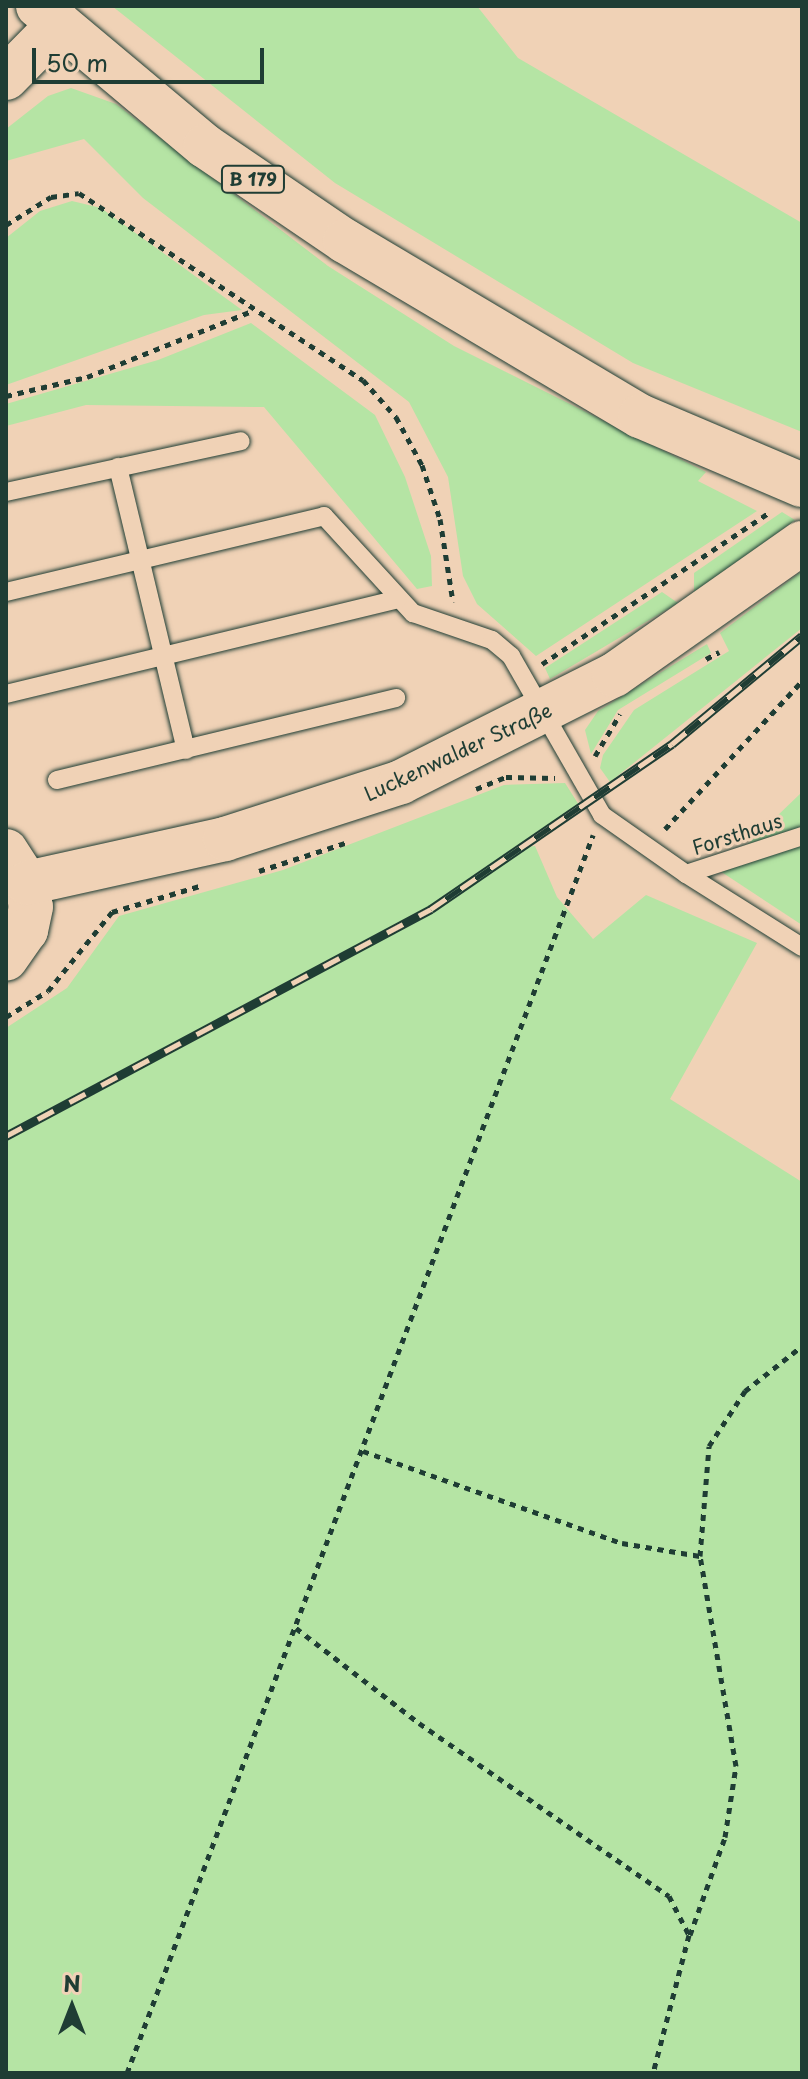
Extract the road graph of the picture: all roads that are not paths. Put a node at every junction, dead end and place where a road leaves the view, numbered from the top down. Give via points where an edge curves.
1 (48, 15) edge
2 (6, 78) edge
3 (241, 441) dead end
4 (118, 467) junction
5 (6, 492) edge
6 (792, 494) edge
7 (802, 543) edge
8 (140, 559) junction
9 (6, 592) edge
10 (398, 599) junction
11 (163, 655) junction
12 (6, 694) edge
13 (396, 698) dead end
14 (545, 713) junction
15 (186, 750) junction
16 (57, 780) dead end
17 (802, 836) edge
18 (17, 867) edge
19 (686, 874) junction
20 (802, 947) edge
21 (6, 959) edge

1 - 2 main road, B 179
1 - 6 main road, B 179 via 205,146 345,241 640,416 745,463
3 - 4 lane
4 - 5 lane
4 - 8 lane
7 - 14 main road, Luckenwalder Straße via 699,620
8 - 9 lane
8 - 10 lane via 324,516
8 - 11 lane
10 - 11 lane
10 - 14 lane, Forsthaus via 413,613 492,640 527,674
11 - 12 lane
11 - 15 lane
13 - 15 lane
14 - 18 main road, Luckenwalder Straße via 401,782 315,813
14 - 19 lane, Forsthaus via 602,815
15 - 16 lane
17 - 19 lane, Forsthaus
18 - 21 main road via 26,930
19 - 20 lane, Forsthaus

